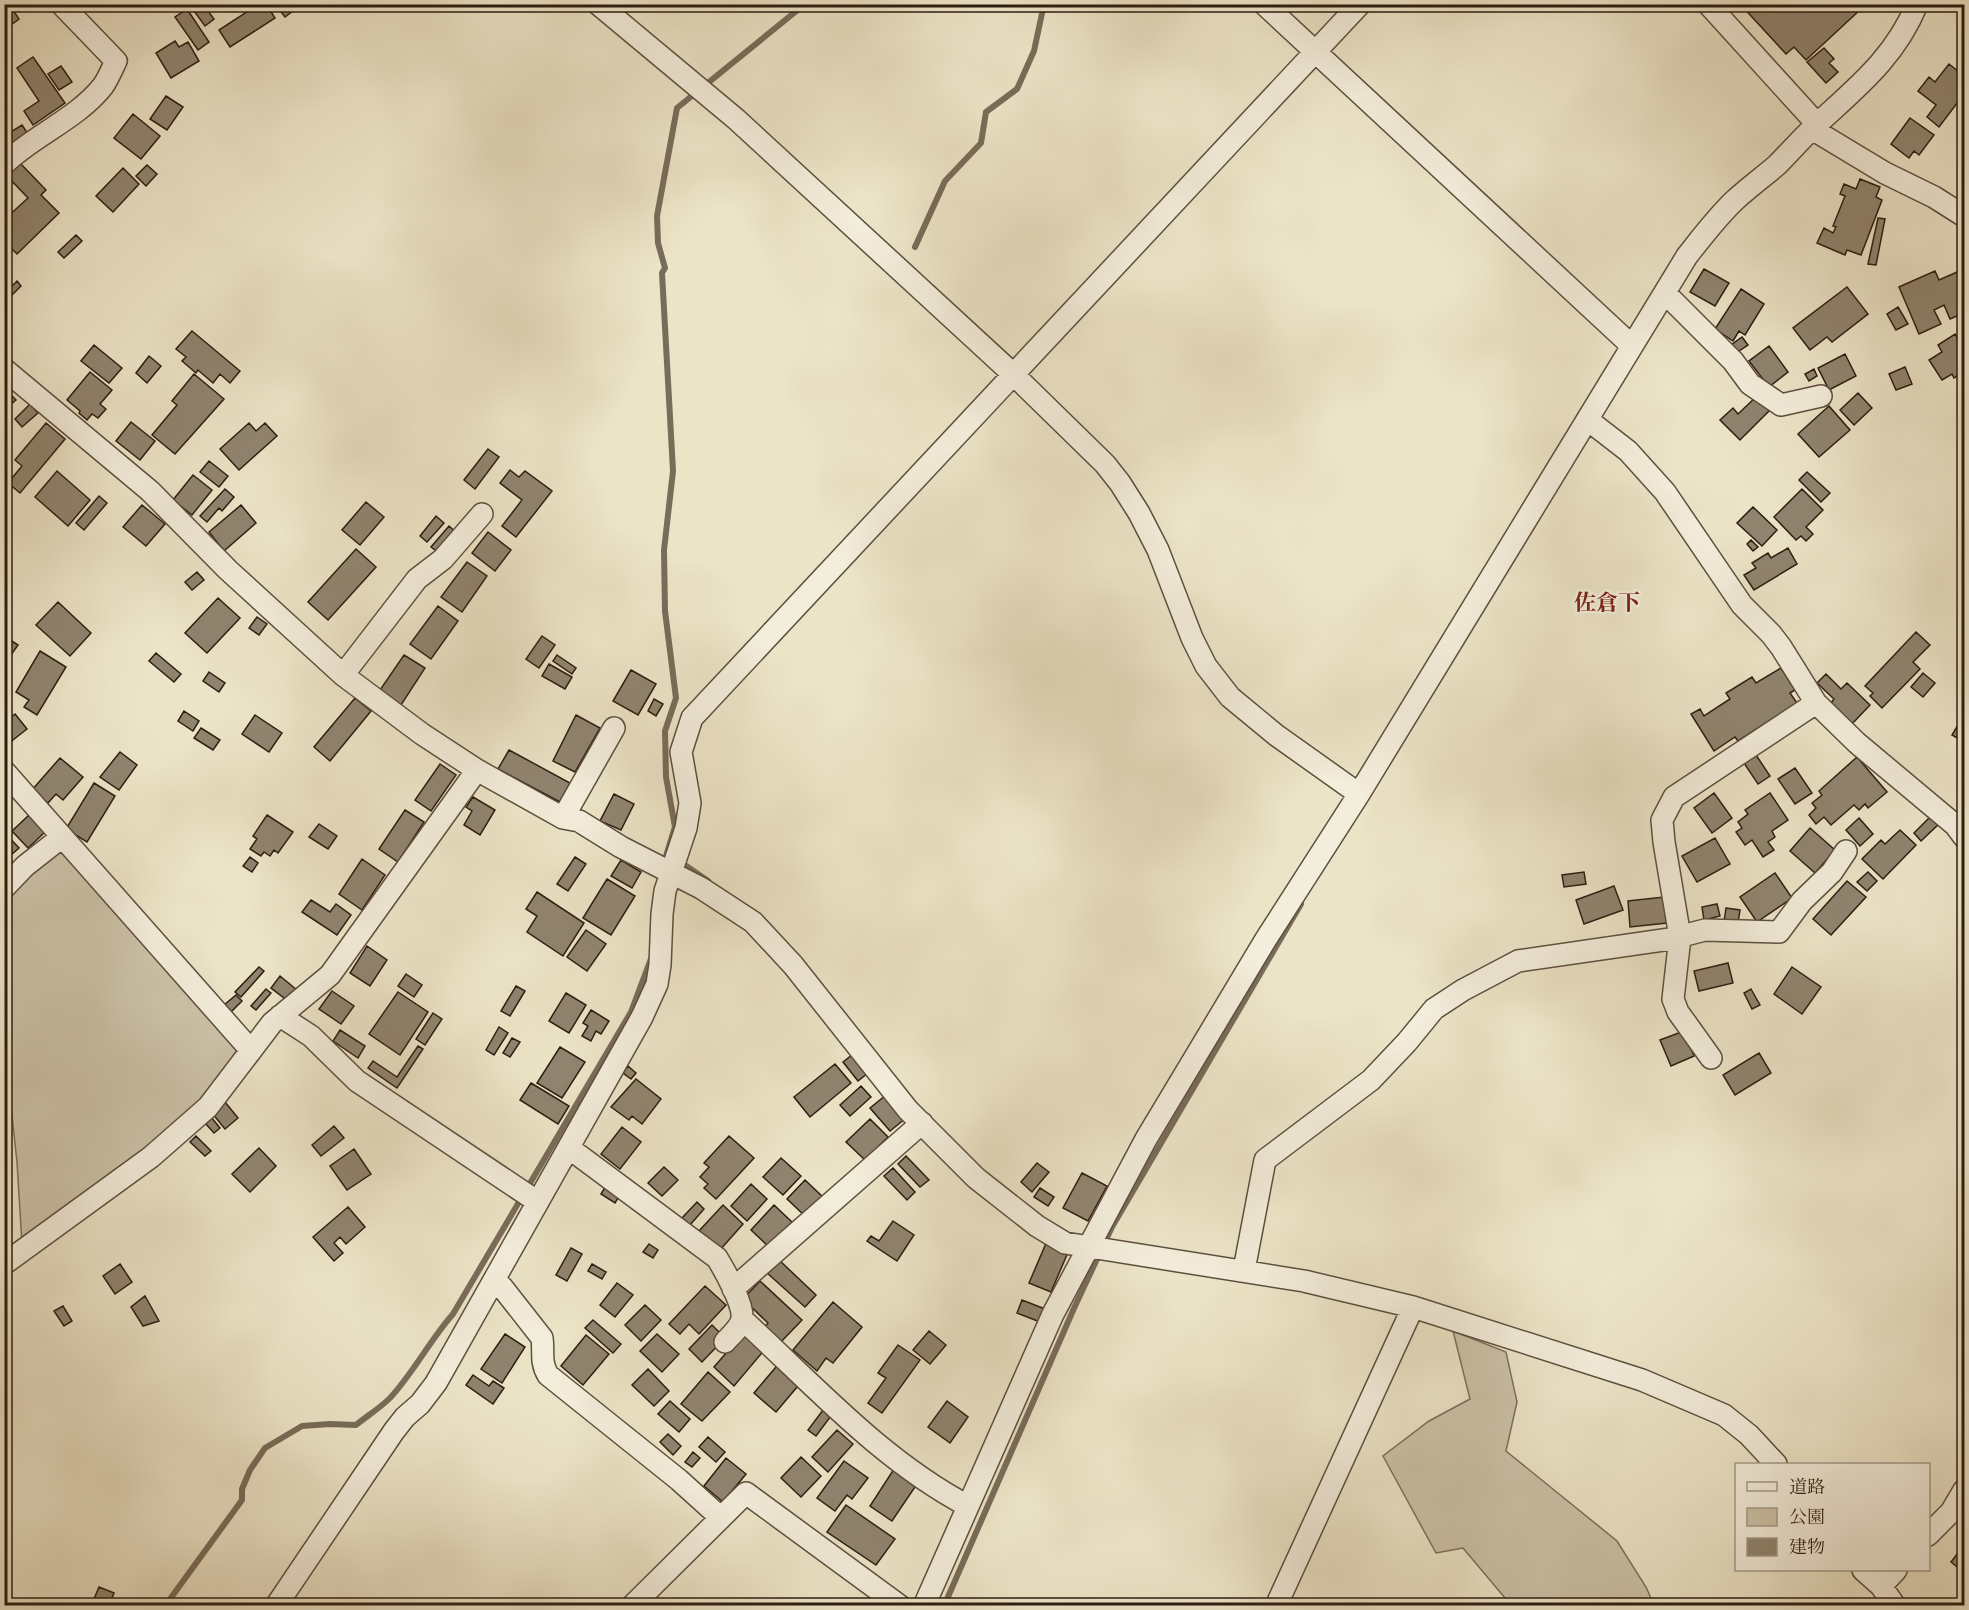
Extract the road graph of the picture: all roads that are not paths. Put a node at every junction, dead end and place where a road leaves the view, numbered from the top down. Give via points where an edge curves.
1 (60, 4) edge
2 (598, 4) edge
3 (1264, 4) edge
4 (1360, 4) edge
5 (1708, 4) edge
6 (1917, 4) edge
7 (1315, 52) junction
8 (1815, 126) junction
9 (4, 164) edge
10 (1962, 210) edge
11 (1666, 294) junction
12 (1632, 346) junction
13 (4, 369) edge
14 (1014, 375) junction
15 (1821, 396) dead end
16 (1588, 420) junction
17 (482, 514) dead end
18 (343, 675) junction
19 (1816, 703) junction
20 (614, 728) dead end
21 (477, 770) junction
22 (4, 771) edge
23 (1359, 794) junction
24 (563, 818) junction
25 (62, 837) junction
26 (1965, 837) edge
27 (1846, 851) dead end
28 (671, 871) junction
29 (4, 888) edge
30 (1680, 937) junction
31 (280, 1016) junction
32 (250, 1052) junction
33 (1712, 1058) dead end
34 (922, 1123) junction
35 (568, 1148) junction
36 (538, 1202) junction
37 (1088, 1247) junction
38 (4, 1264) edge
39 (1244, 1270) junction
40 (494, 1280) junction
41 (734, 1289) junction
42 (1413, 1307) junction
43 (742, 1319) junction
44 (725, 1342) dead end
45 (1775, 1463) edge
46 (1965, 1490) edge
47 (968, 1506) junction
48 (721, 1518) junction
49 (1930, 1534) edge
50 (1865, 1571) edge
51 (1894, 1571) edge
52 (1881, 1586) junction
53 (276, 1605) edge
54 (632, 1605) edge
55 (900, 1605) edge
56 (924, 1605) edge
57 (1276, 1605) edge
58 (1895, 1605) edge

1 - 9 street via 116,61 104,85 82,106
2 - 14 street via 736,119
3 - 7 street
4 - 7 street
5 - 8 street
6 - 8 street via 1896,45 1869,78
7 - 12 street
7 - 14 street
8 - 10 street via 1885,173
8 - 11 street via 1707,230
11 - 12 street
11 - 15 street via 1733,361 1750,384 1781,405
12 - 16 street
13 - 18 street via 150,491 228,570
14 - 23 street via 1120,483 1158,550 1206,666 1230,697
14 - 28 street via 692,718 681,752 690,803
16 - 19 street via 1628,451 1654,478 1742,605 1776,640
16 - 23 street
17 - 18 street via 443,559 417,579
18 - 21 street
19 - 26 street
19 - 30 street via 1674,798 1662,820
20 - 24 street
21 - 24 street
21 - 31 street via 330,975
22 - 25 street
23 - 37 street via 1146,1139
24 - 28 street via 579,821
25 - 29 street
25 - 32 street
27 - 30 street via 1779,932 1705,930
28 - 34 street via 753,922 772,941
28 - 35 street via 662,914 657,984
30 - 33 street via 1673,999
30 - 39 street via 1518,961 1434,1009 1371,1080 1265,1160
31 - 32 street
31 - 36 street via 310,1036 357,1081
32 - 38 street via 208,1107 151,1157
34 - 37 street via 976,1178 1037,1226 1065,1243
34 - 41 street
35 - 36 street
35 - 41 street via 717,1258
36 - 40 street
37 - 39 street
37 - 47 street via 1053,1314
39 - 42 street
40 - 48 street via 542,1338 541,1357 548,1375
40 - 53 street via 436,1383 394,1431
41 - 43 street
42 - 45 street via 1642,1380 1724,1415
42 - 57 street
43 - 44 street
43 - 47 street via 870,1439 941,1492
46 - 49 street
47 - 56 street
48 - 54 street
48 - 55 street via 746,1493
50 - 52 street
51 - 52 street
52 - 58 street

